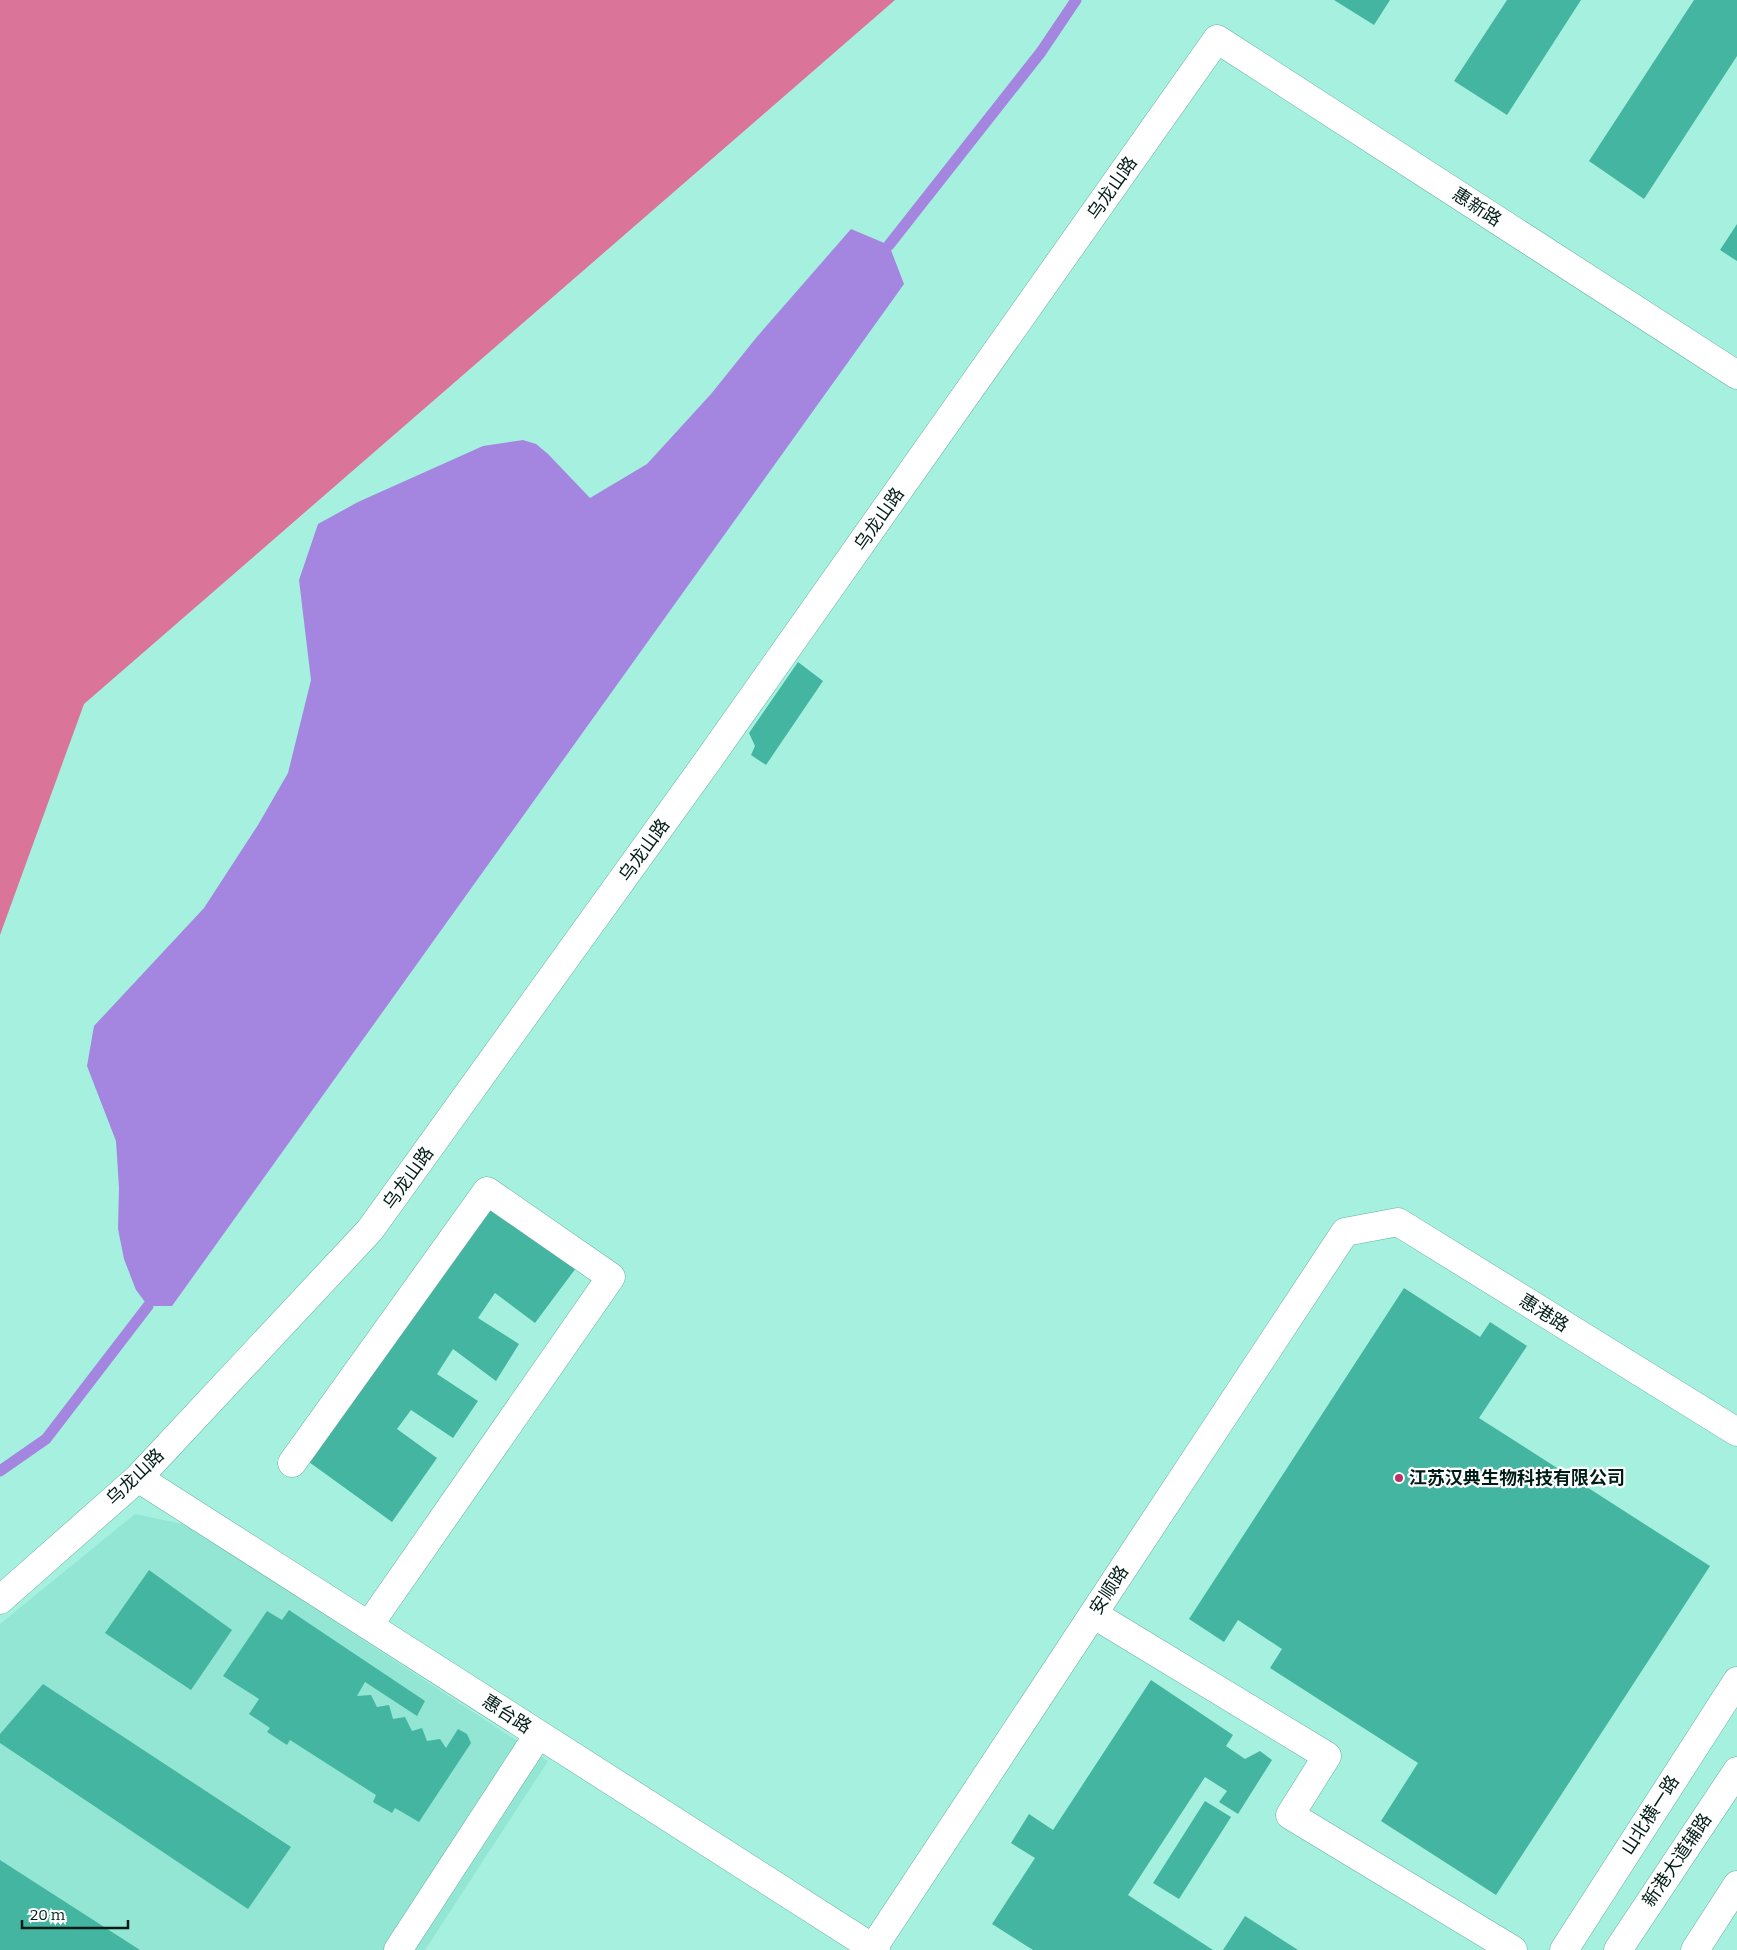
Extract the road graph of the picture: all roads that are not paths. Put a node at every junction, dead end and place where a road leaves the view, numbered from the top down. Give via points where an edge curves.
1 (1217, 39) joint
2 (1737, 375) edge
3 (1344, 1232) joint
4 (1737, 1432) edge
5 (292, 1463) dead end
6 (138, 1478) junction
7 (0, 1600) edge
8 (1093, 1614) junction
9 (369, 1625) junction
10 (1737, 1681) edge
11 (538, 1735) junction
12 (1737, 1770) edge
13 (1737, 1885) edge
14 (875, 1949) edge
15 (398, 1950) edge
16 (1513, 1950) edge
17 (1564, 1950) edge
18 (1618, 1950) edge
19 (1695, 1950) edge

1 - 2 street, 惠新路
1 - 6 street, 乌龙山路 via 709,760 370,1230
3 - 4 street, 惠港路 via 1398,1222
3 - 8 street, 安顺路
5 - 9 street via 487,1191 611,1278
6 - 7 street, 乌龙山路
6 - 9 street, 惠台路
8 - 14 street, 安顺路
8 - 16 street via 1327,1756 1290,1815
9 - 11 street, 惠台路
10 - 17 street, 山北横一路
11 - 14 street, 惠台路
11 - 15 street
12 - 18 street, 新港大道辅路
13 - 19 street

